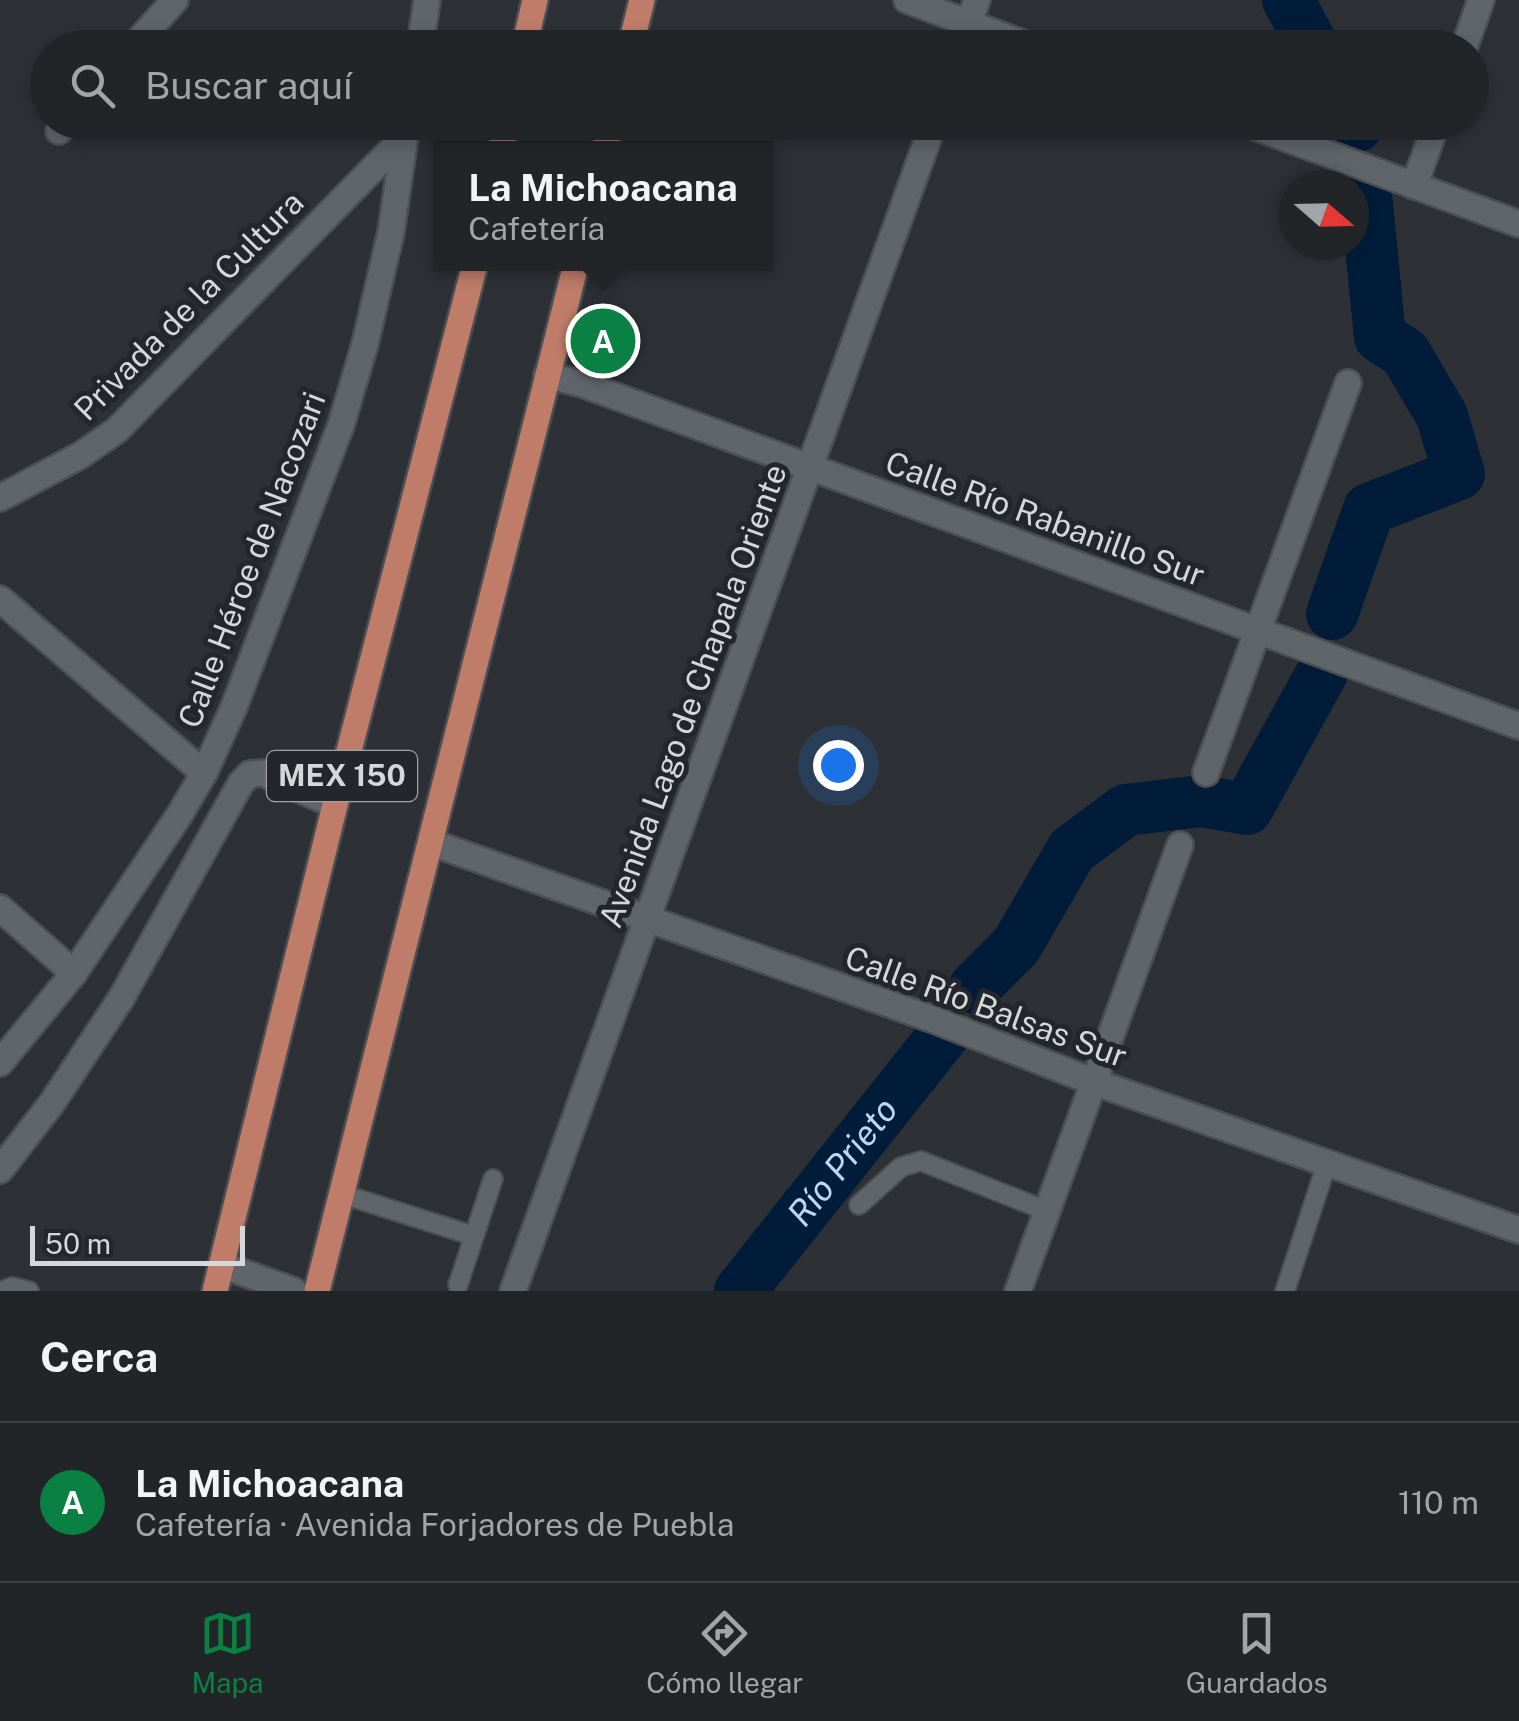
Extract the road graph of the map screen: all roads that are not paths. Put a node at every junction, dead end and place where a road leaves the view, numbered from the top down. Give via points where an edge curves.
1 (175, 0) edge
2 (427, 0) edge
3 (535, 0) edge
4 (642, 0) edge
5 (907, 0) edge
6 (1481, 0) edge
7 (969, 24) edge
8 (148, 30) edge
9 (423, 30) edge
10 (528, 30) edge
11 (634, 30) edge
12 (1470, 30) edge
13 (395, 140) edge
14 (404, 140) edge
15 (928, 140) edge
16 (1290, 140) edge
17 (1431, 140) edge
18 (1414, 186) junction
19 (1519, 224) edge
20 (473, 271) edge
21 (574, 271) edge
22 (548, 375) junction
23 (1348, 383) dead end
24 (811, 469) junction
25 (0, 498) edge
26 (0, 599) edge
27 (1257, 630) junction
28 (1519, 726) edge
29 (204, 772) junction
30 (1206, 773) dead end
31 (334, 804) junction
32 (432, 843) junction
33 (1180, 844) dead end
34 (0, 908) edge
35 (646, 919) junction
36 (74, 973) junction
37 (0, 1063) edge
38 (1094, 1082) junction
39 (1327, 1163) junction
40 (0, 1170) edge
41 (493, 1179) dead end
42 (342, 1194) junction
43 (859, 1205) dead end
44 (1047, 1211) junction
45 (1519, 1230) edge
46 (474, 1236) junction
47 (222, 1265) junction
48 (458, 1285) dead end
49 (2, 1291) edge
50 (29, 1291) edge
51 (215, 1291) edge
52 (294, 1291) edge
53 (318, 1291) edge
54 (512, 1291) edge
55 (1018, 1291) edge
56 (1285, 1291) edge

1 - 8 street
2 - 9 street
3 - 10 main road
4 - 11 main road
5 - 7 street
6 - 12 street
13 - 25 street, Privada de la Cultura via 116,430
14 - 29 street, Calle Héroe de Nacozari via 366,344 234,708
15 - 24 street, Avenida Lago de Chapala Oriente
16 - 18 street
17 - 18 street
18 - 19 street
20 - 31 main road, MEX 150
21 - 22 main road, MEX 150
22 - 24 street, Calle Río Rabanillo Sur
22 - 32 main road, MEX 150
23 - 27 street
24 - 27 street, Calle Río Rabanillo Sur
24 - 35 street, Avenida Lago de Chapala Oriente
26 - 29 street
27 - 28 street, Calle Río Rabanillo Sur
27 - 30 street
29 - 36 street, Calle Héroe de Nacozari
31 - 40 street via 263,773 241,783 122,997
31 - 47 main road, MEX 150
32 - 35 street, Calle Río Balsas Sur
32 - 42 main road, MEX 150
33 - 38 street
34 - 36 street
35 - 38 street, Calle Río Balsas Sur
35 - 54 street, Avenida Lago de Chapala Oriente
36 - 37 street, Calle Héroe de Nacozari
38 - 39 street, Calle Río Balsas Sur
38 - 44 street
39 - 45 street, Calle Río Balsas Sur
39 - 56 lane
41 - 46 lane
42 - 46 lane
42 - 53 main road, MEX 150
43 - 44 lane via 901,1167 921,1161
44 - 55 street
46 - 48 lane
47 - 51 main road, MEX 150
47 - 52 street
49 - 50 lane

